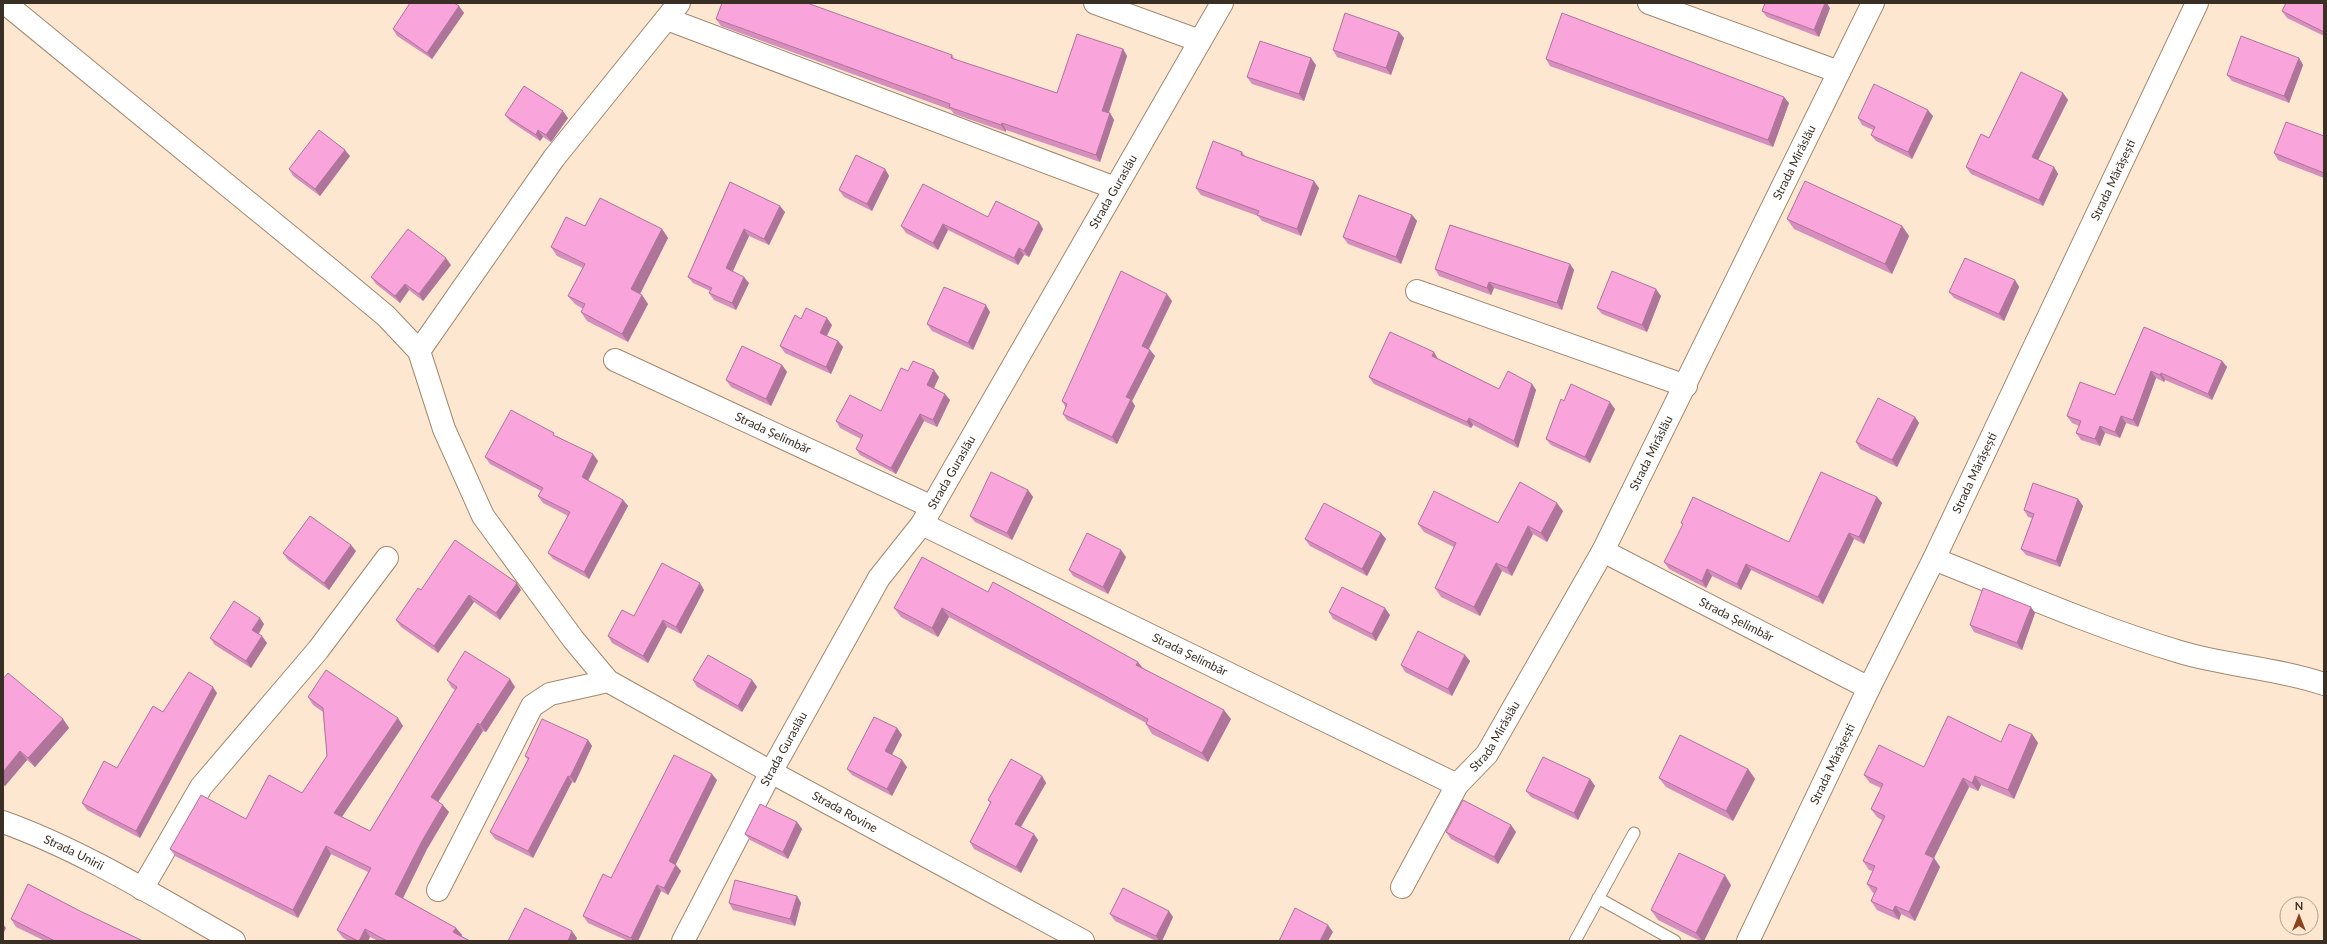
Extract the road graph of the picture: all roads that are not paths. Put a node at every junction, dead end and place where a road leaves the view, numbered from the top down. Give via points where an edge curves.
1 (4, 3) edge
2 (1095, 3) edge
3 (1222, 3) edge
4 (1649, 3) edge
5 (1873, 3) edge
6 (2197, 3) edge
7 (673, 11) edge
8 (1200, 41) junction
9 (1839, 72) junction
10 (1115, 188) junction
11 (1417, 292) dead end
12 (419, 351) junction
13 (615, 360) dead end
14 (1686, 386) junction
15 (927, 516) junction
16 (1603, 552) junction
17 (387, 558) dead end
18 (1934, 559) junction
19 (608, 681) junction
20 (2324, 684) edge
21 (1869, 688) junction
22 (771, 772) junction
23 (1457, 785) junction
24 (3, 822) edge
25 (1634, 832) dead end
26 (1402, 887) dead end
27 (142, 888) junction
28 (438, 890) dead end
29 (1598, 898) junction
30 (234, 941) edge
31 (683, 941) edge
32 (1083, 941) edge
33 (1575, 941) edge
34 (1675, 941) edge
35 (1748, 941) edge

1 - 12 street via 386,316
2 - 8 street
3 - 8 street, Strada Guraslău
4 - 9 street
5 - 9 street, Strada Mirăslău
6 - 18 street, Strada Mărășești
7 - 10 street
7 - 12 street via 554,158
8 - 10 street, Strada Guraslău
9 - 14 street, Strada Mirăslău
10 - 15 street, Strada Guraslău
11 - 14 street
12 - 19 street via 444,429 483,516 573,639
13 - 15 street, Strada Șelimbăr
14 - 16 street, Strada Mirăslău
15 - 22 street, Strada Guraslău via 879,578
15 - 23 street, Strada Șelimbăr
16 - 21 street, Strada Șelimbăr
16 - 23 street, Strada Mirăslău via 1487,754
17 - 27 street via 318,650 201,787
18 - 20 street via 2139,639 2208,660 2250,666
18 - 21 street, Strada Mărășești
19 - 22 street, Strada Rovine
19 - 28 street via 550,694 532,706
21 - 35 street, Strada Mărășești
22 - 31 street, Strada Guraslău
22 - 32 street, Strada Rovine
23 - 26 street, Strada Mirăslău
24 - 27 street, Strada Unirii
25 - 29 lane
27 - 30 street, Strada Unirii
29 - 33 lane
29 - 34 lane

